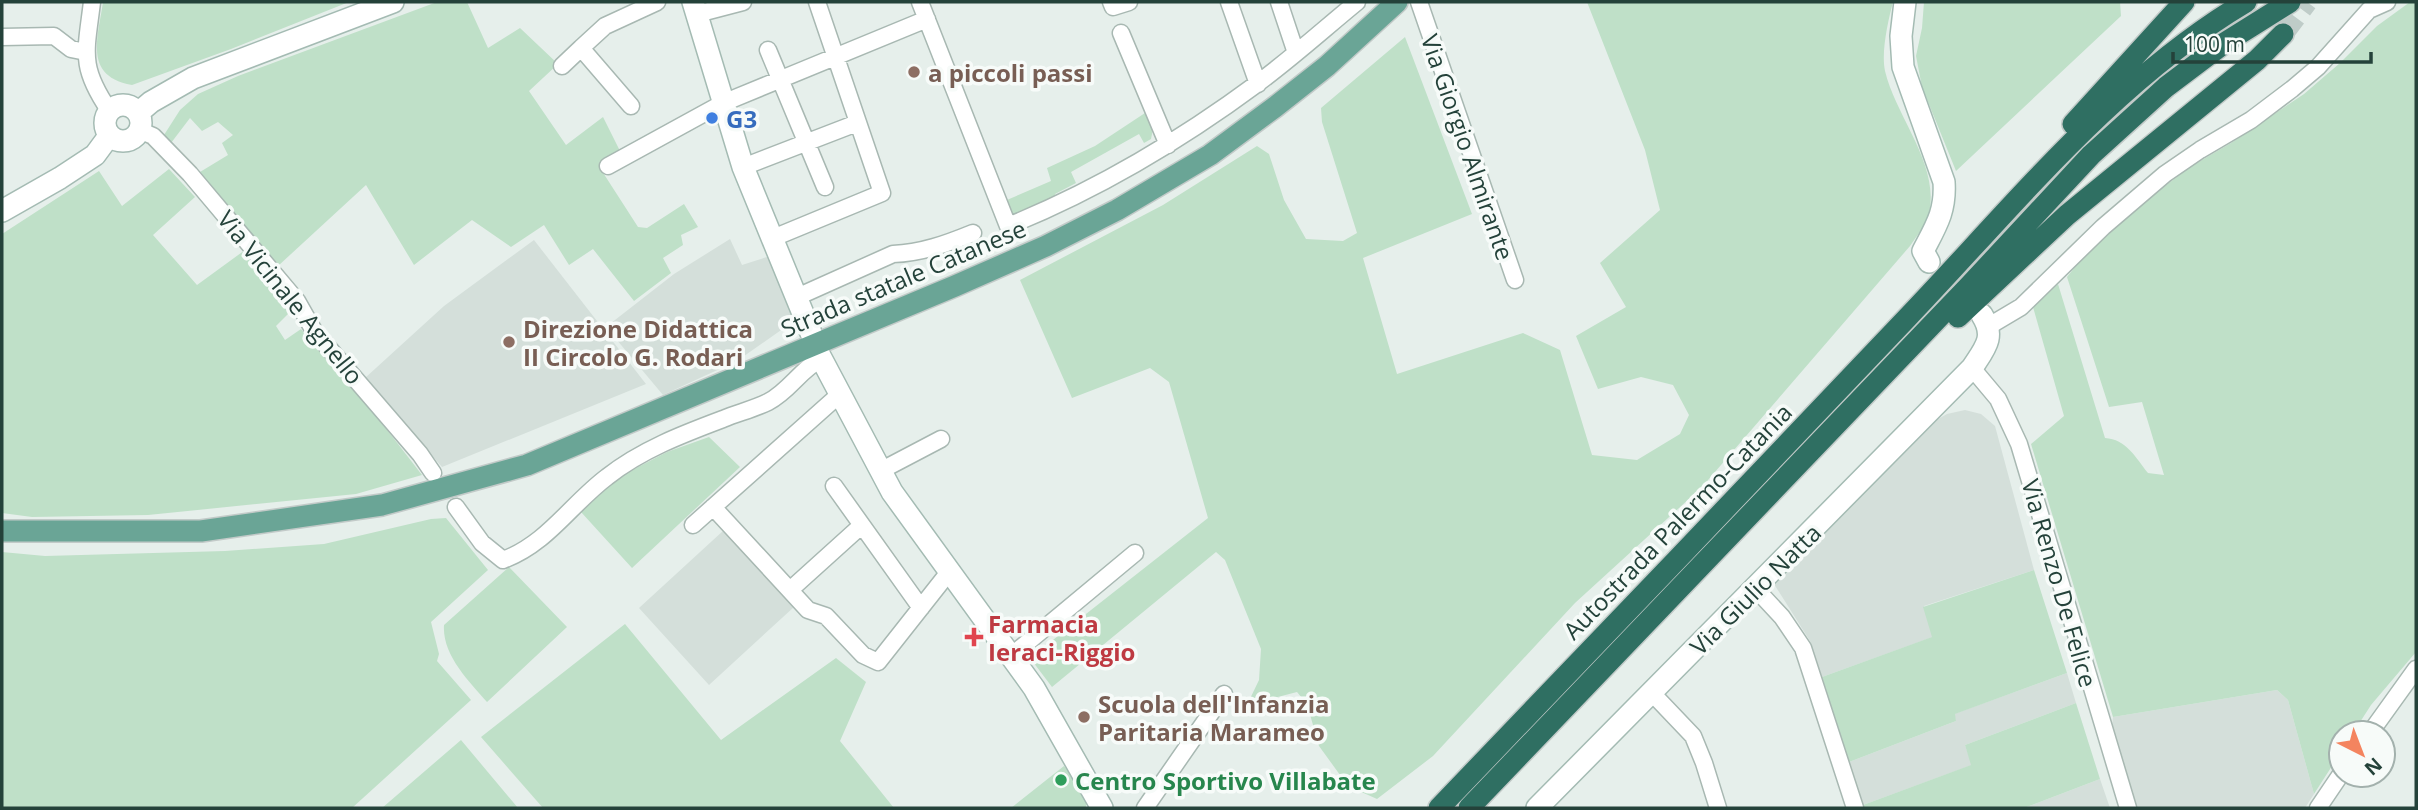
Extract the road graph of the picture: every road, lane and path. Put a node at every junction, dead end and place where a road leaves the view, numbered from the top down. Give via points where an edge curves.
1 (92, 2) edge
2 (393, 2) edge
3 (657, 2) edge
4 (743, 2) edge
5 (817, 2) edge
6 (920, 2) edge
7 (1229, 2) edge
8 (1279, 2) edge
9 (1357, 2) edge
10 (1397, 2) edge
11 (1905, 2) edge
12 (2177, 2) edge
13 (2184, 2) edge
14 (2246, 2) edge
15 (2290, 2) edge
16 (2387, 2) edge
17 (1418, 6) edge
18 (695, 8) edge
19 (927, 19) junction
20 (1121, 33) dead end
21 (2283, 34) tunnel mouth
22 (2, 37) edge
23 (2150, 38) junction
24 (581, 48) junction
25 (768, 50) dead end
26 (86, 52) junction
27 (1296, 53) junction
28 (834, 58) junction
29 (562, 66) dead end
30 (781, 79) junction
31 (1258, 84) junction
32 (723, 103) junction
33 (631, 106) dead end
34 (109, 110) junction
35 (139, 121) junction
36 (857, 123) junction
37 (109, 136) junction
38 (807, 143) junction
39 (1168, 145) junction
40 (608, 166) dead end
41 (743, 167) junction
42 (825, 187) dead end
43 (2, 211) edge
44 (972, 233) dead end
45 (773, 238) junction
46 (1928, 262) dead end
47 (1515, 280) dead end
48 (797, 297) junction
49 (1986, 320) joint
50 (811, 333) dead end
51 (821, 358) joint
52 (1972, 368) junction
53 (840, 394) junction
54 (941, 439) dead end
55 (1821, 440) junction
56 (880, 471) junction
57 (433, 473) dead end
58 (834, 486) dead end
59 (713, 507) junction
60 (456, 508) dead end
61 (694, 525) dead end
62 (862, 525) junction
63 (1711, 525) junction
64 (2, 531) edge
65 (1135, 553) dead end
66 (949, 572) junction
67 (1755, 588) junction
68 (790, 590) junction
69 (921, 608) junction
70 (1011, 656) junction
71 (2416, 669) edge
72 (1652, 693) junction
73 (1224, 694) dead end
74 (2380, 719) edge
75 (2331, 789) edge
76 (1102, 808) edge
77 (1145, 808) edge
78 (1439, 808) edge
79 (1469, 808) edge
80 (1537, 808) edge
81 (1718, 808) edge
82 (1855, 808) edge
83 (2128, 808) edge
84 (2318, 808) edge

1 - 26 street
2 - 35 street via 193,78 151,102
3 - 24 street via 605,26
4 - 18 street
5 - 28 street
6 - 19 street
7 - 31 street
8 - 27 street
9 - 27 street
10 - 64 main road, Strada statale Catanese via 1275,107 1210,155 1117,210 967,281 527,465 382,505 201,531
11 - 46 street via 1903,67 1944,182 1940,218 1923,251
12 - 23 highway
13 - 23 highway
14 - 63 highway, Autostrada Palermo-Catania via 2165,59 2083,131
15 - 55 highway, Autostrada Palermo-Catania via 2223,44 2121,126
16 - 49 street via 2368,10 2292,89 2165,174 2021,307
17 - 47 street, Via Giorgio Almirante
18 - 32 street
19 - 28 street
19 - 39 street via 1009,226 1056,207
20 - 39 street
21 - 55 highway via 2067,215 1899,376
22 - 26 street via 54,36 71,50
23 - 63 highway
24 - 29 street
24 - 33 street
25 - 30 street
26 - 34 street via 94,87
27 - 31 street
28 - 30 street
28 - 36 street
30 - 32 street
30 - 38 street
31 - 39 street
32 - 40 street
32 - 41 street
34 - 35 street via 124,104 134,108
34 - 37 street via 104,122
35 - 37 street via 132,139 120,141
35 - 57 street, Via Vicinale Agnello via 297,301 314,331
36 - 38 street
36 - 45 street via 882,194
37 - 43 street via 94,156
38 - 41 street
38 - 42 street
41 - 45 street
44 - 48 street via 909,254 893,254
45 - 48 street
48 - 50 street
49 - 52 street, Via Giulio Natta via 1987,344
51 - 53 street
51 - 60 street via 769,402 692,431 629,462 521,554 503,560 482,543
52 - 67 street, Via Giulio Natta
52 - 83 street, Via Renzo De Felice via 1998,399 2019,444
53 - 56 street
53 - 59 street
54 - 56 street
55 - 79 highway, Autostrada Palermo-Catania
56 - 66 street
58 - 62 street
59 - 61 street
59 - 68 street
62 - 68 street
62 - 69 street
63 - 78 highway, Autostrada Palermo-Catania
65 - 70 street
66 - 69 street
66 - 70 street
67 - 72 street, Via Giulio Natta
67 - 82 street via 1803,648
68 - 69 street via 808,610 827,616 863,655 878,662
70 - 76 street
71 - 74 street
72 - 80 street, Via Giulio Natta
72 - 81 street via 1693,736
73 - 77 street
75 - 84 street

